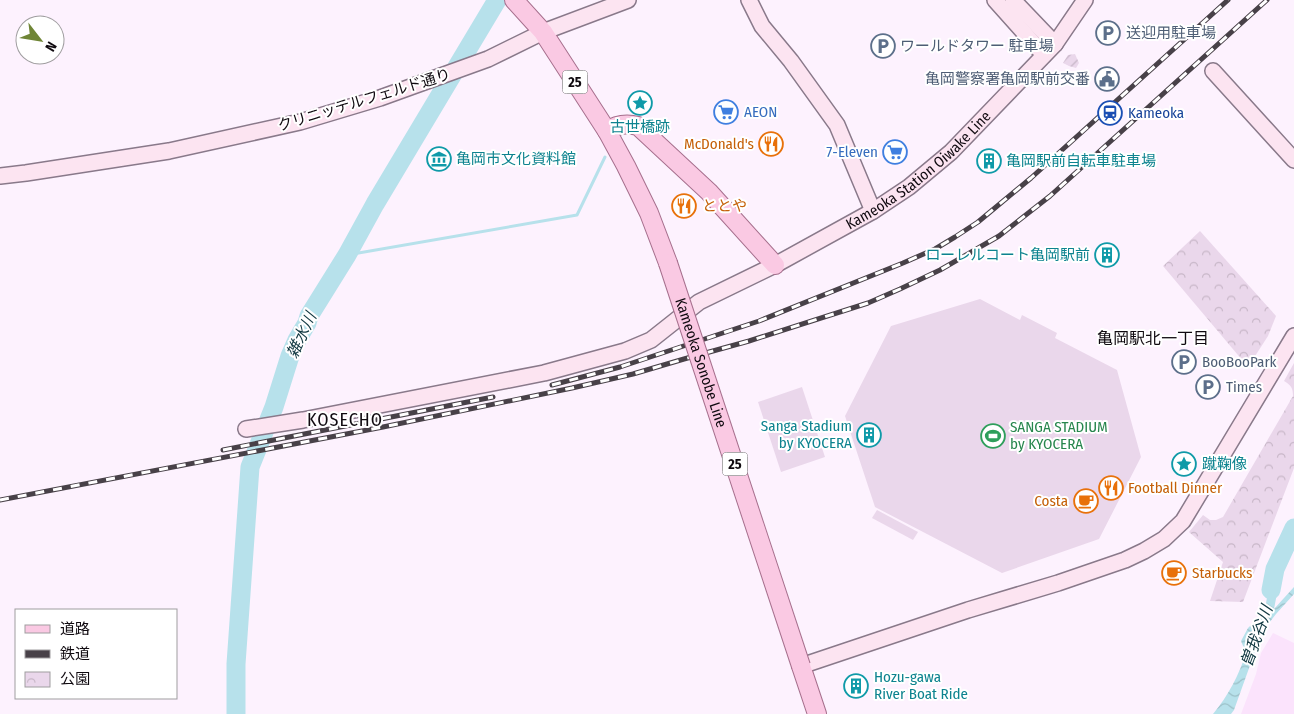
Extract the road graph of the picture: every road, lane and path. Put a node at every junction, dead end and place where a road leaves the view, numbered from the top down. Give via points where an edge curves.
1 (514, 0) edge
2 (628, 0) edge
3 (749, 0) edge
4 (995, 0) edge
5 (1013, 0) edge
6 (1085, 0) edge
7 (543, 32) junction
8 (1049, 49) junction
9 (1213, 71) dead end
10 (607, 131) junction
11 (1294, 160) edge
12 (0, 176) edge
13 (873, 211) junction
14 (775, 265) junction
15 (1294, 336) edge
16 (246, 429) dead end
17 (801, 666) junction
18 (817, 714) edge

1 - 7 main road, Kameoka Sonobe Line / 25
2 - 7 street, クリニッテルフェルド通り
3 - 13 street via 762,26 837,126
4 - 8 street
5 - 8 street
6 - 8 street, Kameoka Station Oiwake Line
7 - 10 main road, Kameoka Sonobe Line / 25
7 - 12 street, クリニッテルフェルド通り via 488,59 380,98 300,122 169,151
8 - 13 street, Kameoka Station Oiwake Line via 950,152 909,187
9 - 11 street
10 - 14 main road via 623,124 638,126 709,192
10 - 17 main road, Kameoka Sonobe Line / 25, bridge via 649,213 668,263
13 - 14 street, Kameoka Station Oiwake Line
14 - 16 street, Kameoka Station Oiwake Line via 699,302 651,340 625,351 544,373
15 - 17 street via 1183,521 1164,539 1124,560
17 - 18 main road, Kameoka Sonobe Line / 25

